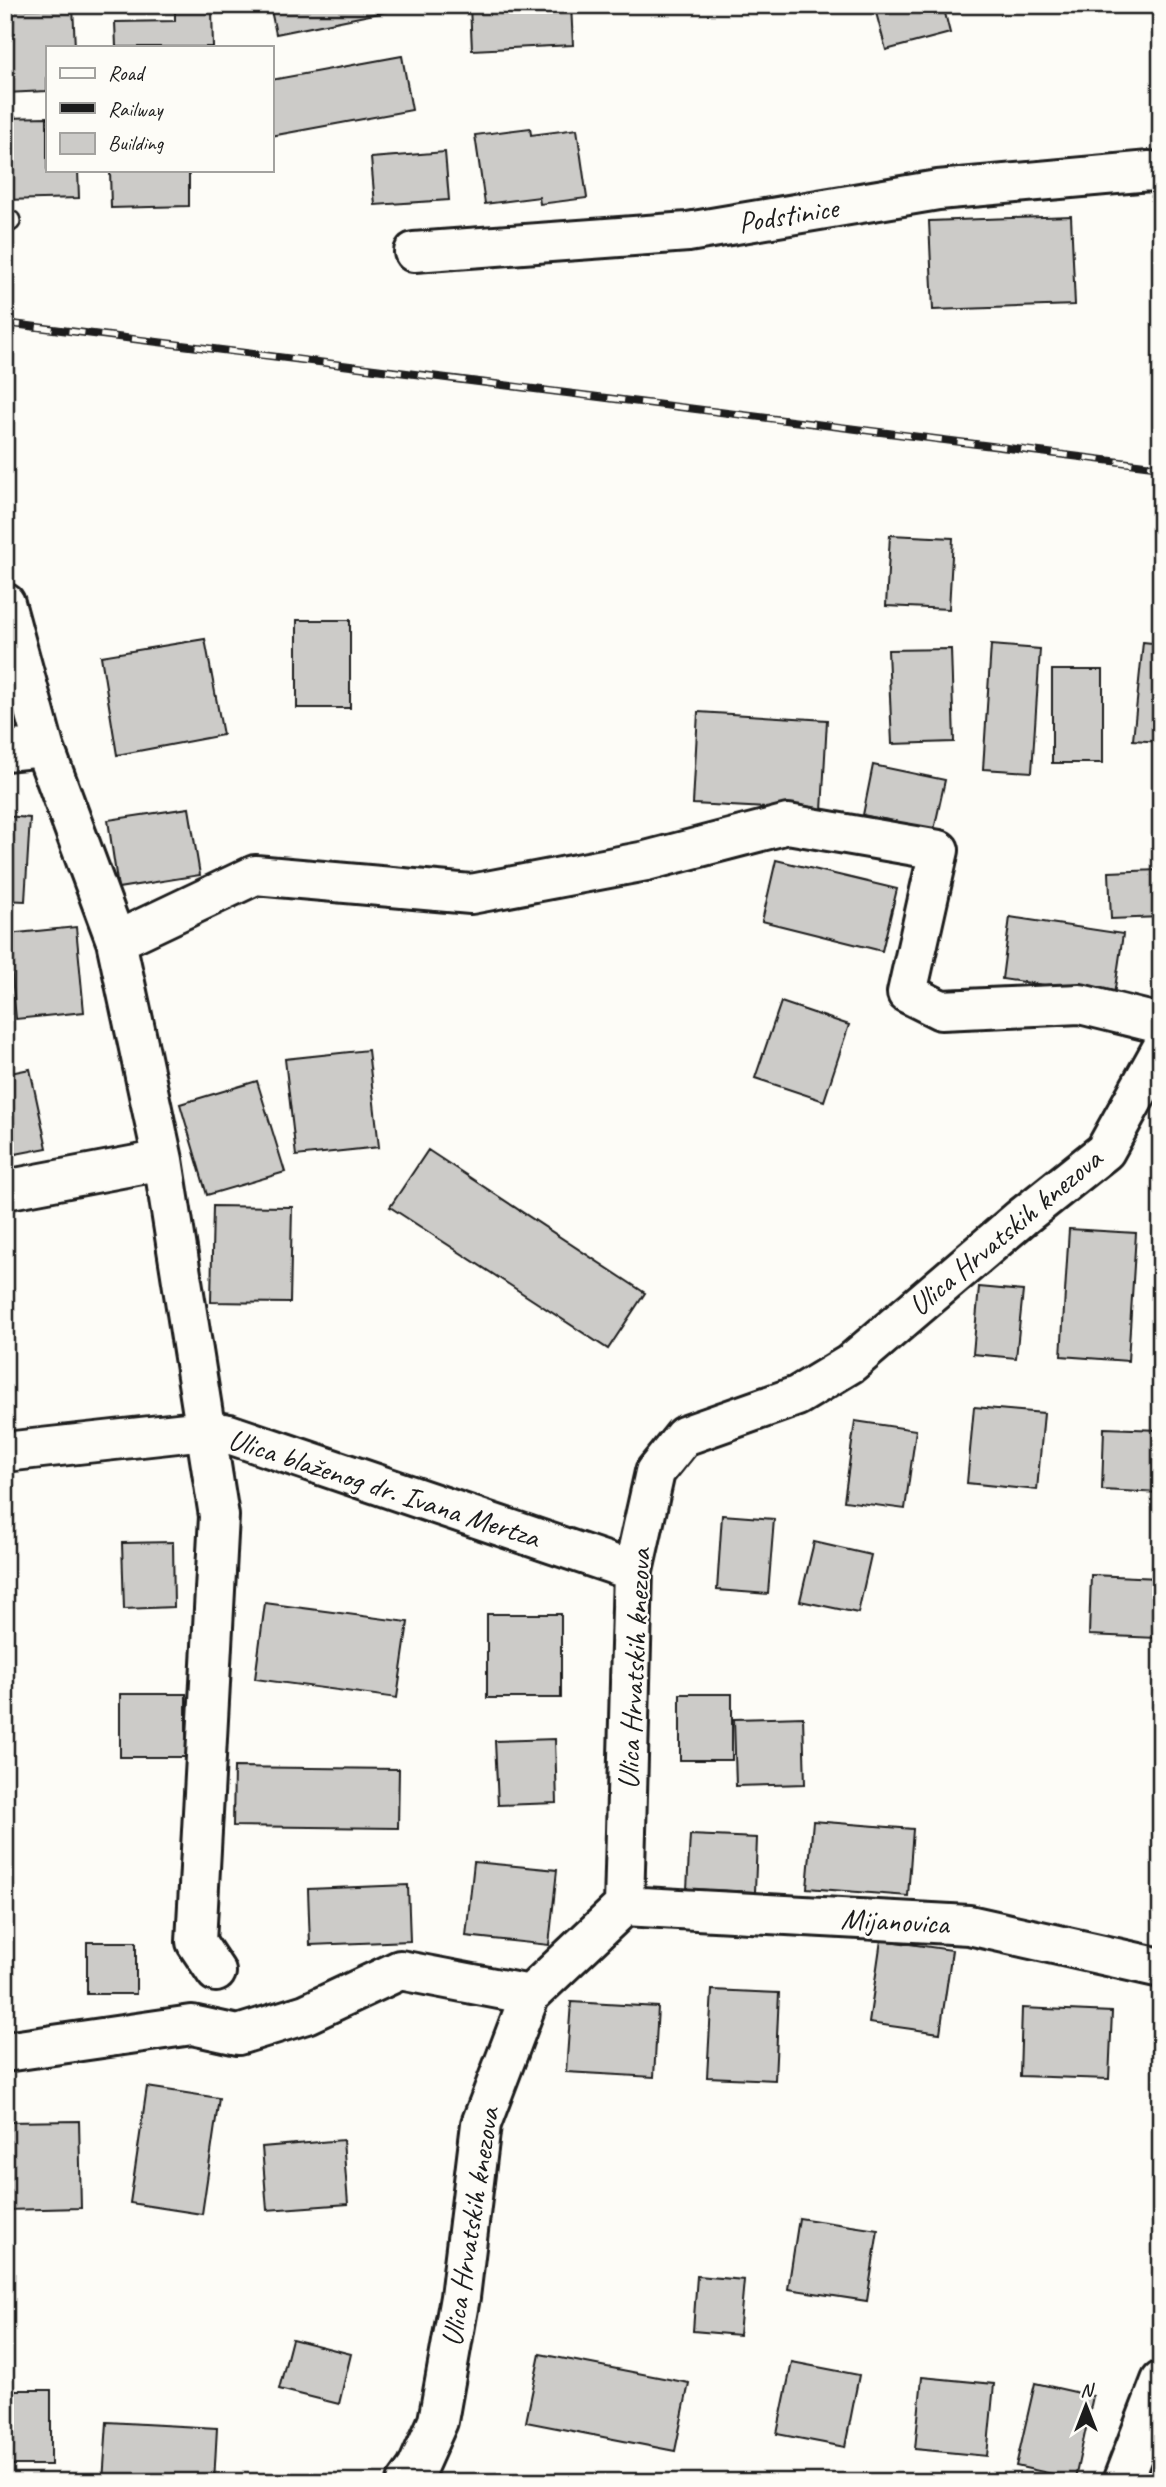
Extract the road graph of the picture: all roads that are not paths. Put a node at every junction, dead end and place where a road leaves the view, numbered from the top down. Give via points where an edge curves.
1 (1161, 174) edge
2 (414, 252) dead end
3 (5, 603) edge
4 (44, 747) junction
5 (5, 751) edge
6 (116, 942) junction
7 (1161, 1024) edge
8 (1161, 1051) edge
9 (163, 1160) junction
10 (5, 1191) edge
11 (205, 1430) junction
12 (5, 1452) edge
13 (634, 1571) junction
14 (624, 1906) junction
15 (1161, 1968) edge
16 (216, 1972) dead end
17 (530, 1995) junction
18 (5, 2052) edge
19 (1161, 2381) edge
20 (407, 2482) edge
21 (1122, 2482) edge

1 - 2 street, Podstinice via 938,190 688,232
3 - 4 street
4 - 5 street
4 - 6 street
6 - 7 street via 256,875 471,894 646,861 788,824 939,850 907,993 941,1010 1080,1004
6 - 9 street
8 - 13 street, Ulica Hrvatskih knezova via 1105,1151 850,1364 797,1396 684,1436 655,1472
9 - 10 street
9 - 11 street
11 - 12 street, Ulica blaženog dr. Ivana Mertza
11 - 13 street, Ulica blaženog dr. Ivana Mertza via 229,1434
11 - 16 street via 219,1516 196,1942
13 - 14 street, Ulica Hrvatskih knezova
14 - 15 street, Mijanovica via 969,1924
14 - 17 street, Ulica Hrvatskih knezova
17 - 18 street via 400,1970 306,2014 238,2035 192,2025
17 - 20 street, Ulica Hrvatskih knezova via 481,2124 460,2297 438,2421
19 - 21 street

